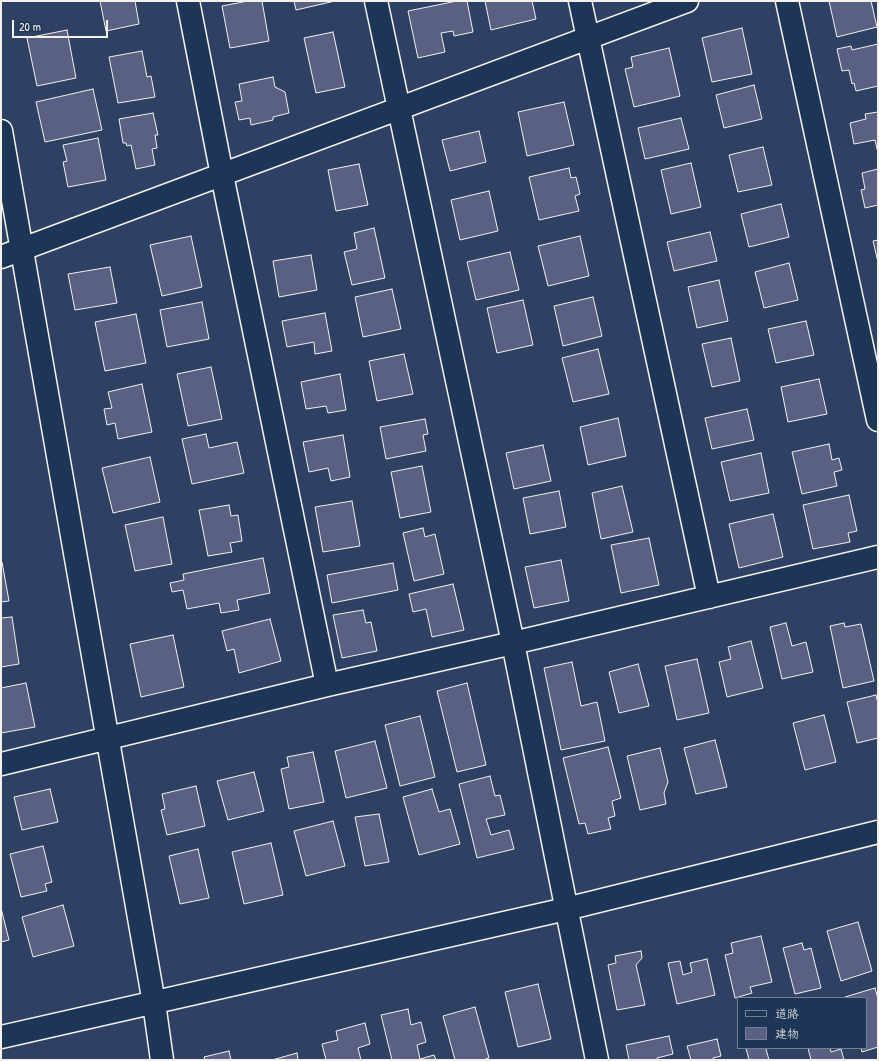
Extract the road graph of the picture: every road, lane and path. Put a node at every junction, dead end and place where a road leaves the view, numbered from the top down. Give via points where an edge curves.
1 (188, 1) edge
2 (376, 1) edge
3 (580, 1) edge
4 (687, 1) edge
5 (787, 1) edge
6 (588, 38) junction
7 (399, 109) junction
8 (1, 131) edge
9 (222, 175) junction
10 (22, 249) junction
11 (1, 257) edge
12 (878, 420) edge
13 (878, 557) edge
14 (709, 597) junction
15 (513, 643) junction
16 (327, 685) junction
17 (108, 738) junction
18 (1, 764) edge
19 (878, 832) edge
20 (566, 909) junction
21 (154, 1003) junction
22 (1, 1037) edge
23 (162, 1060) edge
24 (597, 1060) edge

1 - 9 street
2 - 7 street
3 - 6 street
4 - 6 street
5 - 12 street
6 - 7 street
6 - 14 street
7 - 9 street
7 - 15 street
8 - 10 street
9 - 10 street
9 - 16 street
10 - 11 street
10 - 17 street
13 - 14 street
14 - 15 street
15 - 16 street
15 - 20 street
16 - 17 street
17 - 18 street
17 - 21 street
19 - 20 street
20 - 21 street
20 - 24 street
21 - 22 street
21 - 23 street

